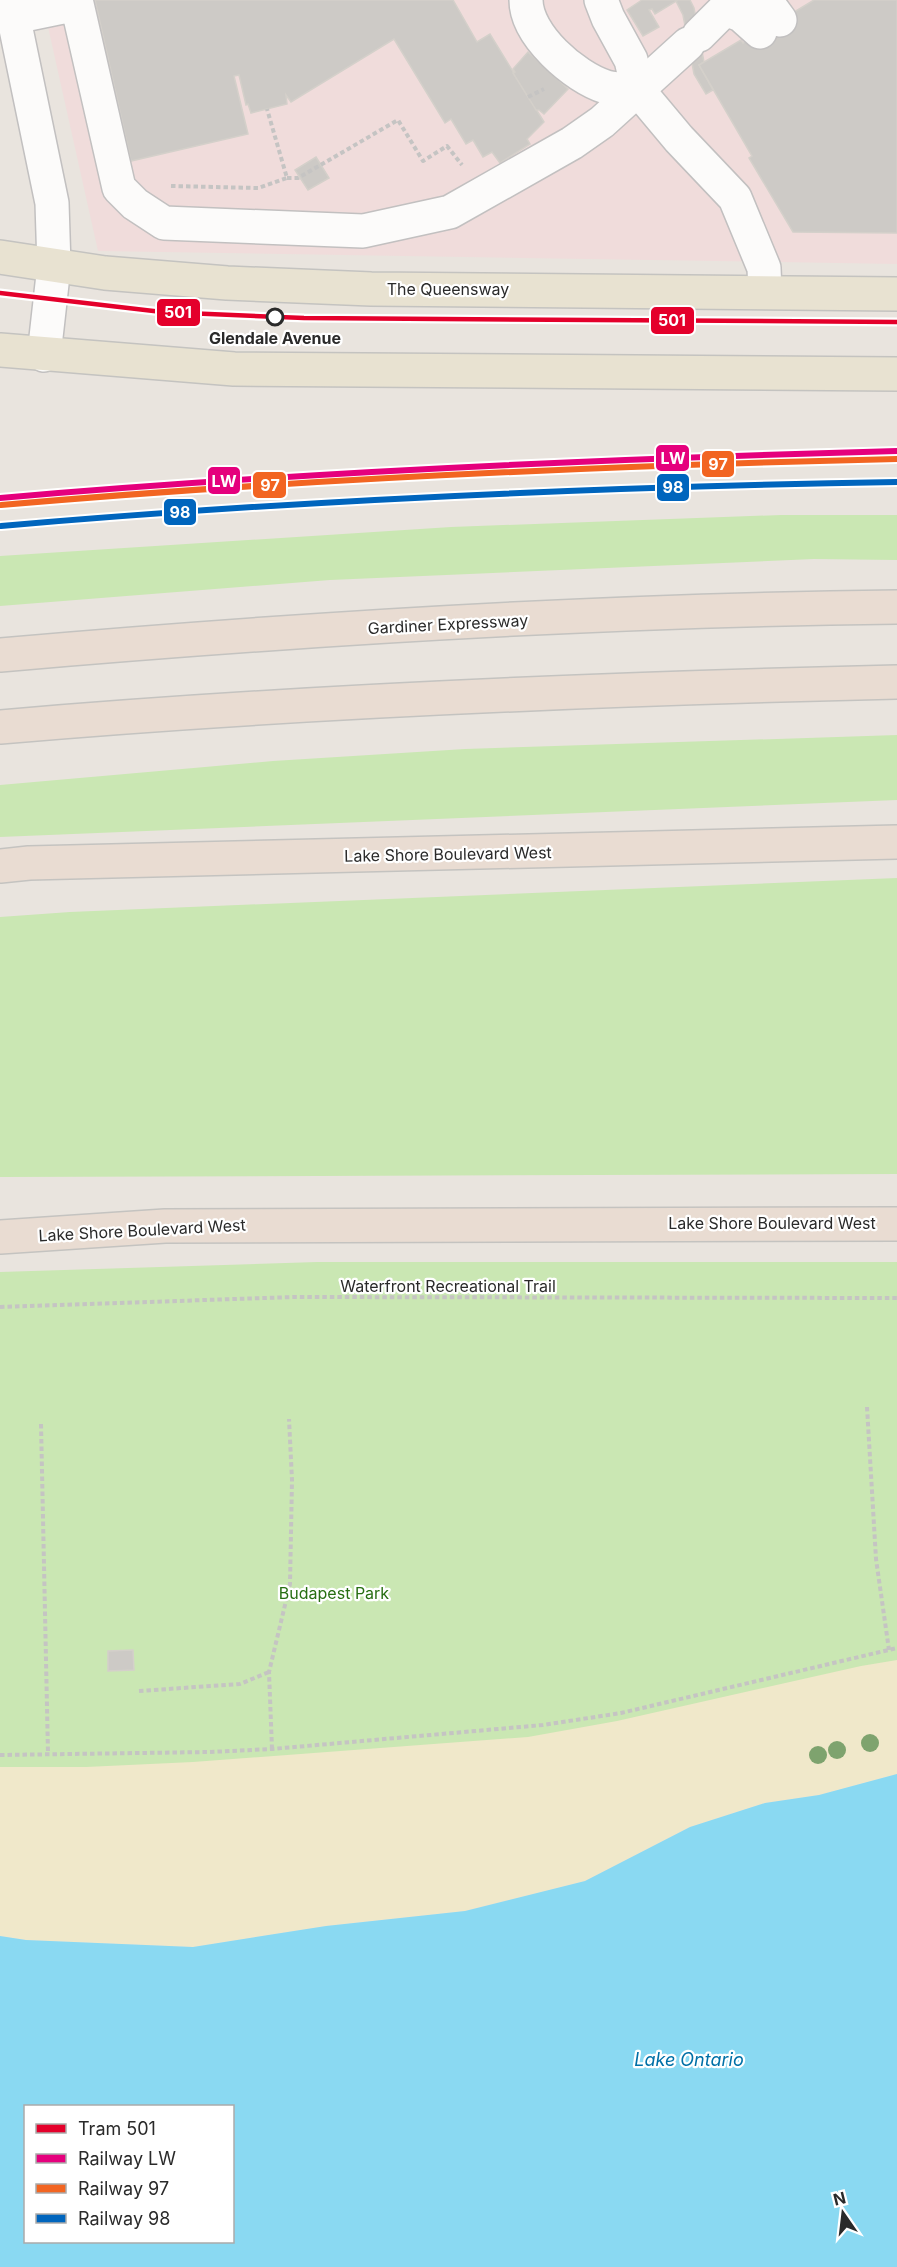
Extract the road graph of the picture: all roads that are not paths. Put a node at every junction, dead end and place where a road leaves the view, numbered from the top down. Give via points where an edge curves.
1 (526, 0) edge
2 (601, 0) edge
3 (76, 2) edge
4 (727, 5) edge
5 (12, 8) edge
6 (767, 18) edge
7 (639, 90) junction
8 (0, 257) edge
9 (54, 266) junction
10 (765, 292) junction
11 (897, 294) edge
12 (0, 350) edge
13 (44, 355) junction
14 (897, 374) edge
15 (897, 607) edge
16 (0, 655) edge
17 (897, 682) edge
18 (0, 727) edge
19 (897, 842) edge
20 (0, 866) edge
21 (0, 1220) edge
22 (897, 1224) edge
23 (75, 1232) junction
24 (0, 1237) edge

1 - 7 street via 526,12 536,34 577,73 607,87
2 - 7 street via 631,60
3 - 5 street
3 - 7 street via 119,188 164,223 363,231 450,212 573,143
4 - 6 street via 741,15
4 - 7 street
5 - 9 street via 52,203
7 - 10 street via 735,198 764,268
8 - 9 main road, The Queensway
9 - 10 main road, The Queensway via 227,283 371,289
9 - 13 street
10 - 11 main road, The Queensway
12 - 13 main road
13 - 14 main road via 234,369
15 - 16 highway, Gardiner Expressway via 416,624
17 - 18 highway via 429,697
19 - 20 highway, Lake Shore Boulevard West
21 - 23 highway
22 - 23 highway, Lake Shore Boulevard West via 177,1226
23 - 24 highway, Lake Shore Boulevard West

